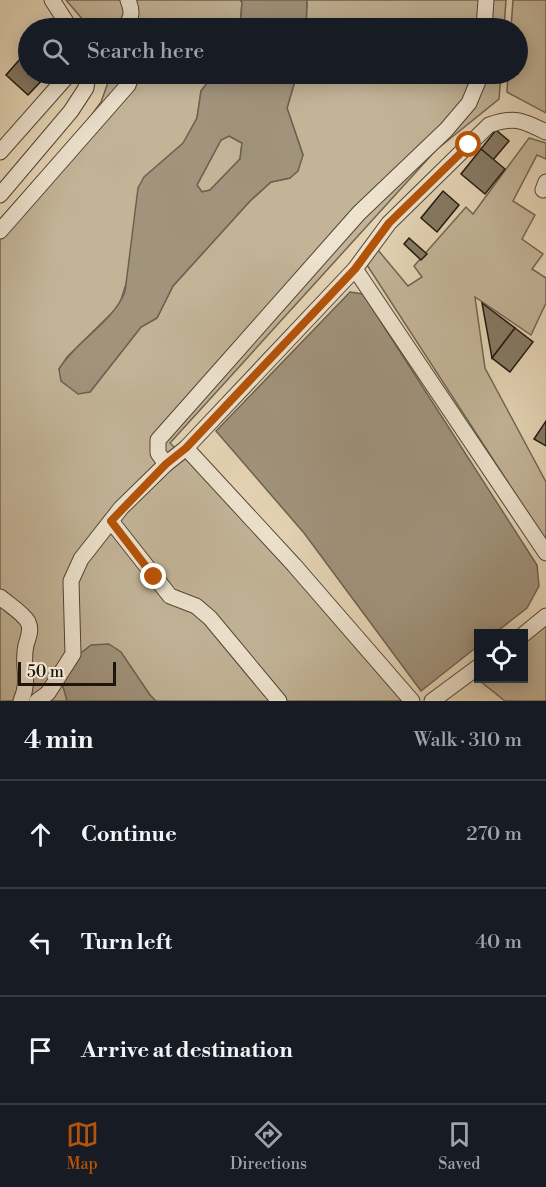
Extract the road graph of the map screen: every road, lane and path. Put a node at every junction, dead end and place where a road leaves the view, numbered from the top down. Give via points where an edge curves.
1 (52, 0) edge
2 (128, 0) edge
3 (486, 0) edge
4 (64, 18) edge
5 (132, 18) edge
6 (485, 18) edge
7 (60, 84) edge
8 (87, 84) edge
9 (128, 84) edge
10 (477, 84) edge
11 (446, 130) junction
12 (546, 132) edge
13 (469, 145) junction
14 (0, 152) edge
15 (0, 195) edge
16 (0, 231) edge
17 (355, 269) junction
18 (186, 448) junction
19 (166, 464) junction
20 (111, 521) junction
21 (546, 553) edge
22 (0, 597) edge
23 (546, 616) edge
24 (528, 631) edge
25 (474, 670) edge
26 (21, 701) edge
27 (37, 701) edge
28 (279, 701) edge
29 (412, 701) edge
30 (432, 701) edge

1 - 4 street
2 - 5 street
3 - 6 street
7 - 14 street
8 - 15 street via 47,142
9 - 16 street
10 - 11 street via 469,103
11 - 13 street
11 - 19 street via 359,213 158,440 158,453
12 - 13 street via 527,122 507,119 489,125
13 - 17 street via 389,223
17 - 18 street
17 - 21 street
18 - 19 street
18 - 29 street
19 - 20 street
20 - 27 street via 81,559 71,581 72,654 48,693
20 - 28 street via 170,596 196,606 210,618
22 - 26 street via 28,622 30,630 24,655 26,692
23 - 24 street
25 - 30 street

